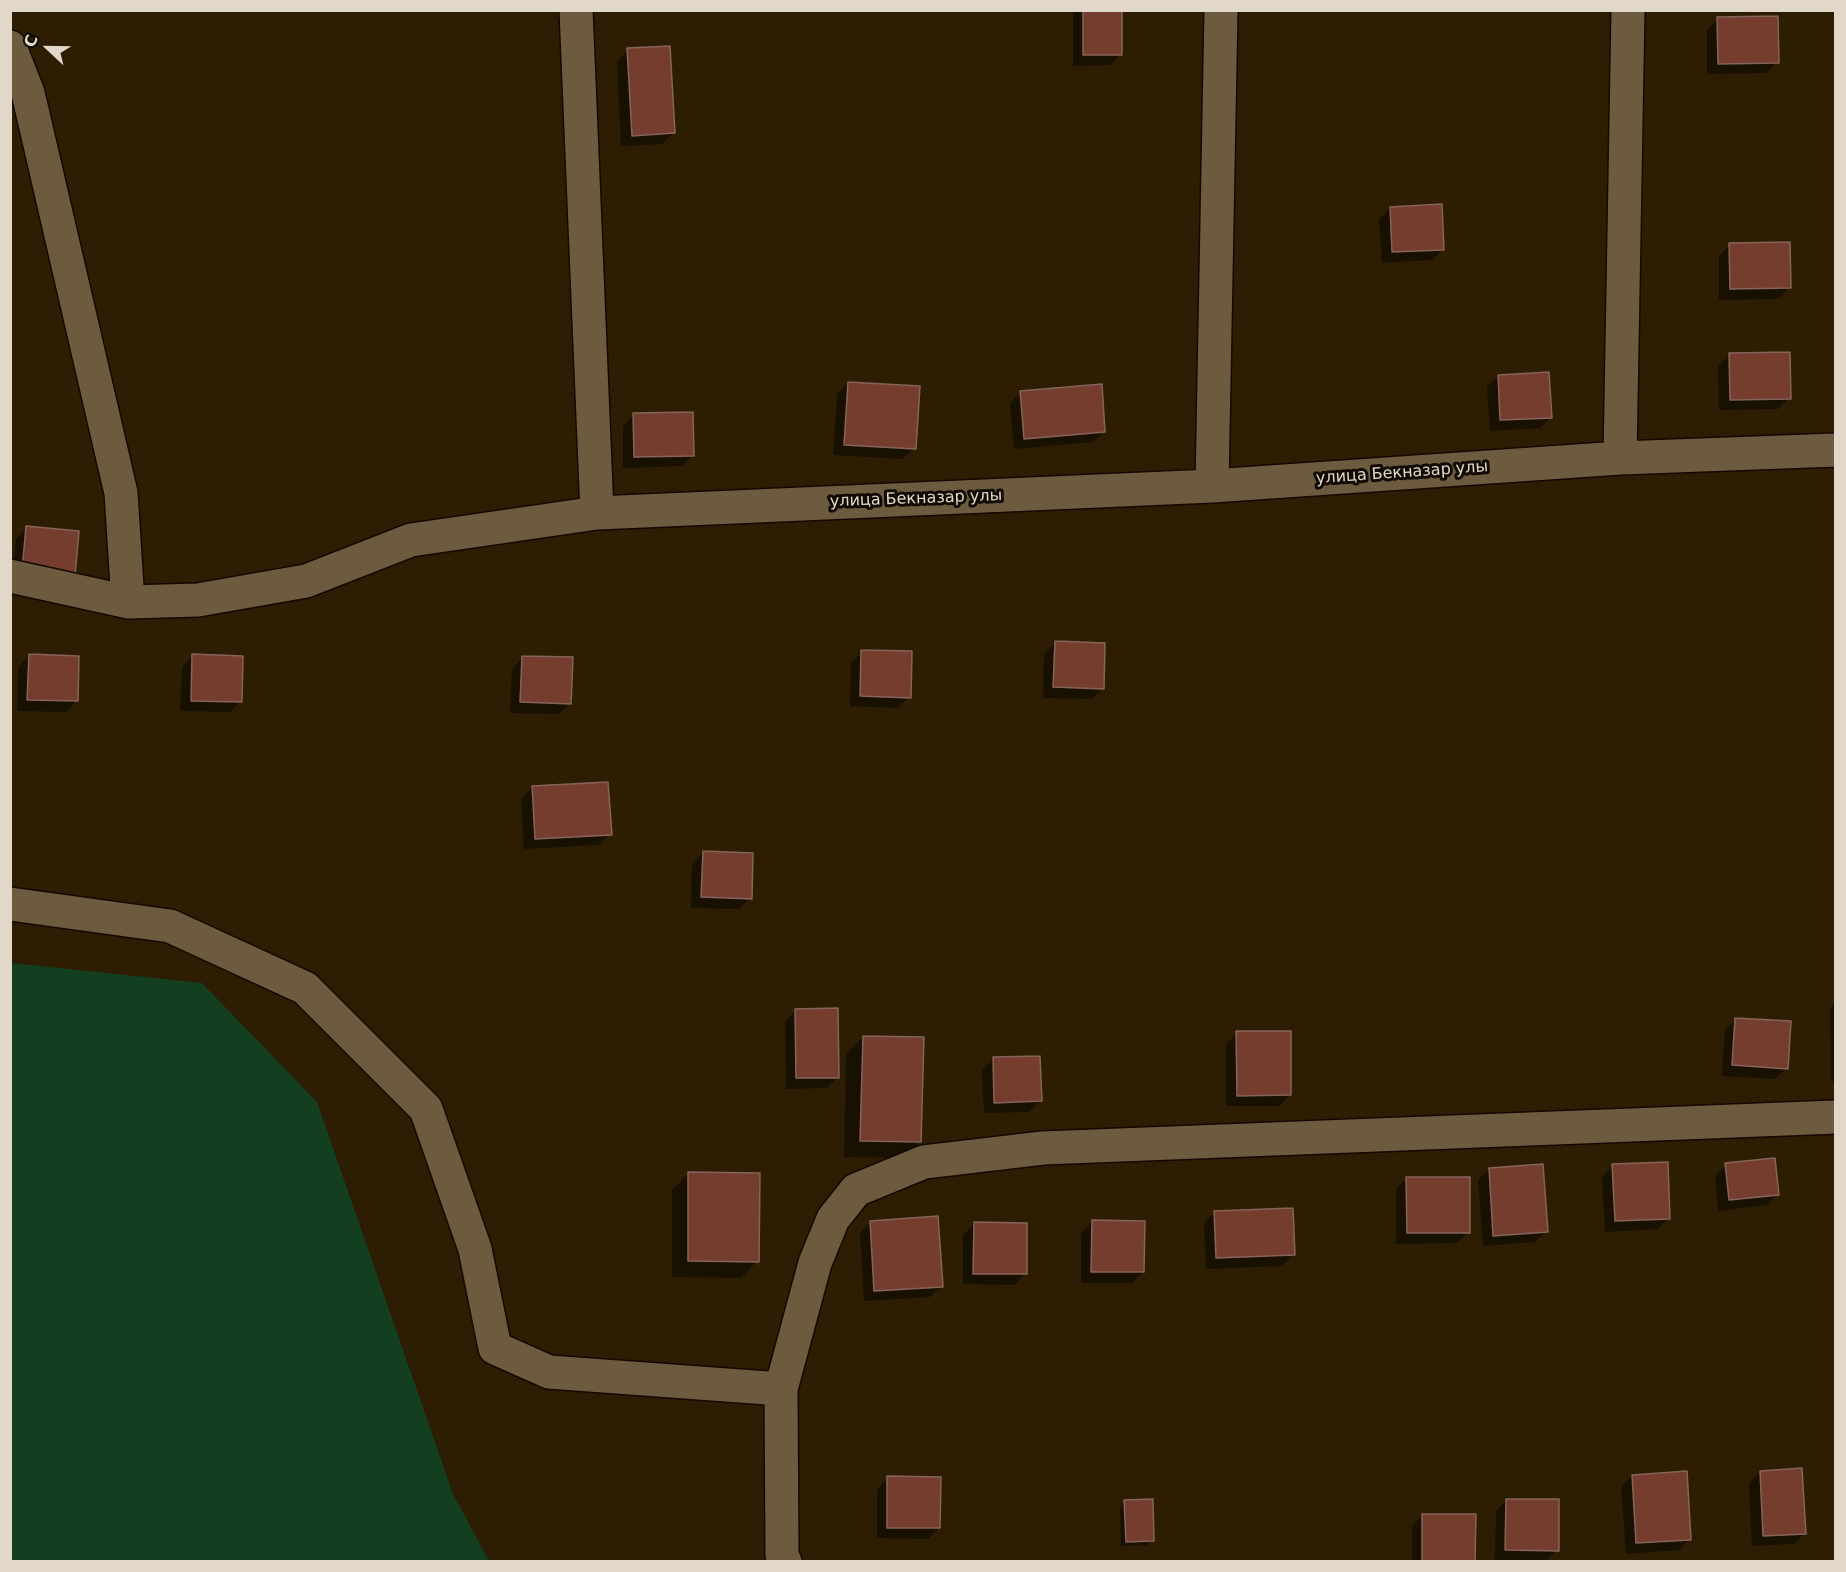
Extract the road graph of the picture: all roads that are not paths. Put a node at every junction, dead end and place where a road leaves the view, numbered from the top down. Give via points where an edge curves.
1 (576, 10) edge
2 (1221, 10) edge
3 (1628, 10) edge
4 (10, 46) edge
5 (1836, 450) edge
6 (1620, 458) junction
7 (1212, 486) junction
8 (597, 513) junction
9 (10, 576) edge
10 (128, 602) junction
11 (10, 904) edge
12 (1836, 1117) edge
13 (781, 1389) junction
14 (785, 1562) edge

1 - 8 street
2 - 7 street
3 - 6 street
4 - 10 street via 28,93 121,493
5 - 6 street, улица Бекназар улы
6 - 7 street, улица Бекназар улы
7 - 8 street, улица Бекназар улы
8 - 10 street, улица Бекназар улы via 411,540 306,581 198,600
9 - 10 street, улица Бекназар улы
11 - 13 street via 171,926 305,988 426,1110 475,1250 495,1348 549,1372
12 - 13 street via 1043,1148 924,1162 856,1190 833,1219 815,1263
13 - 14 street

